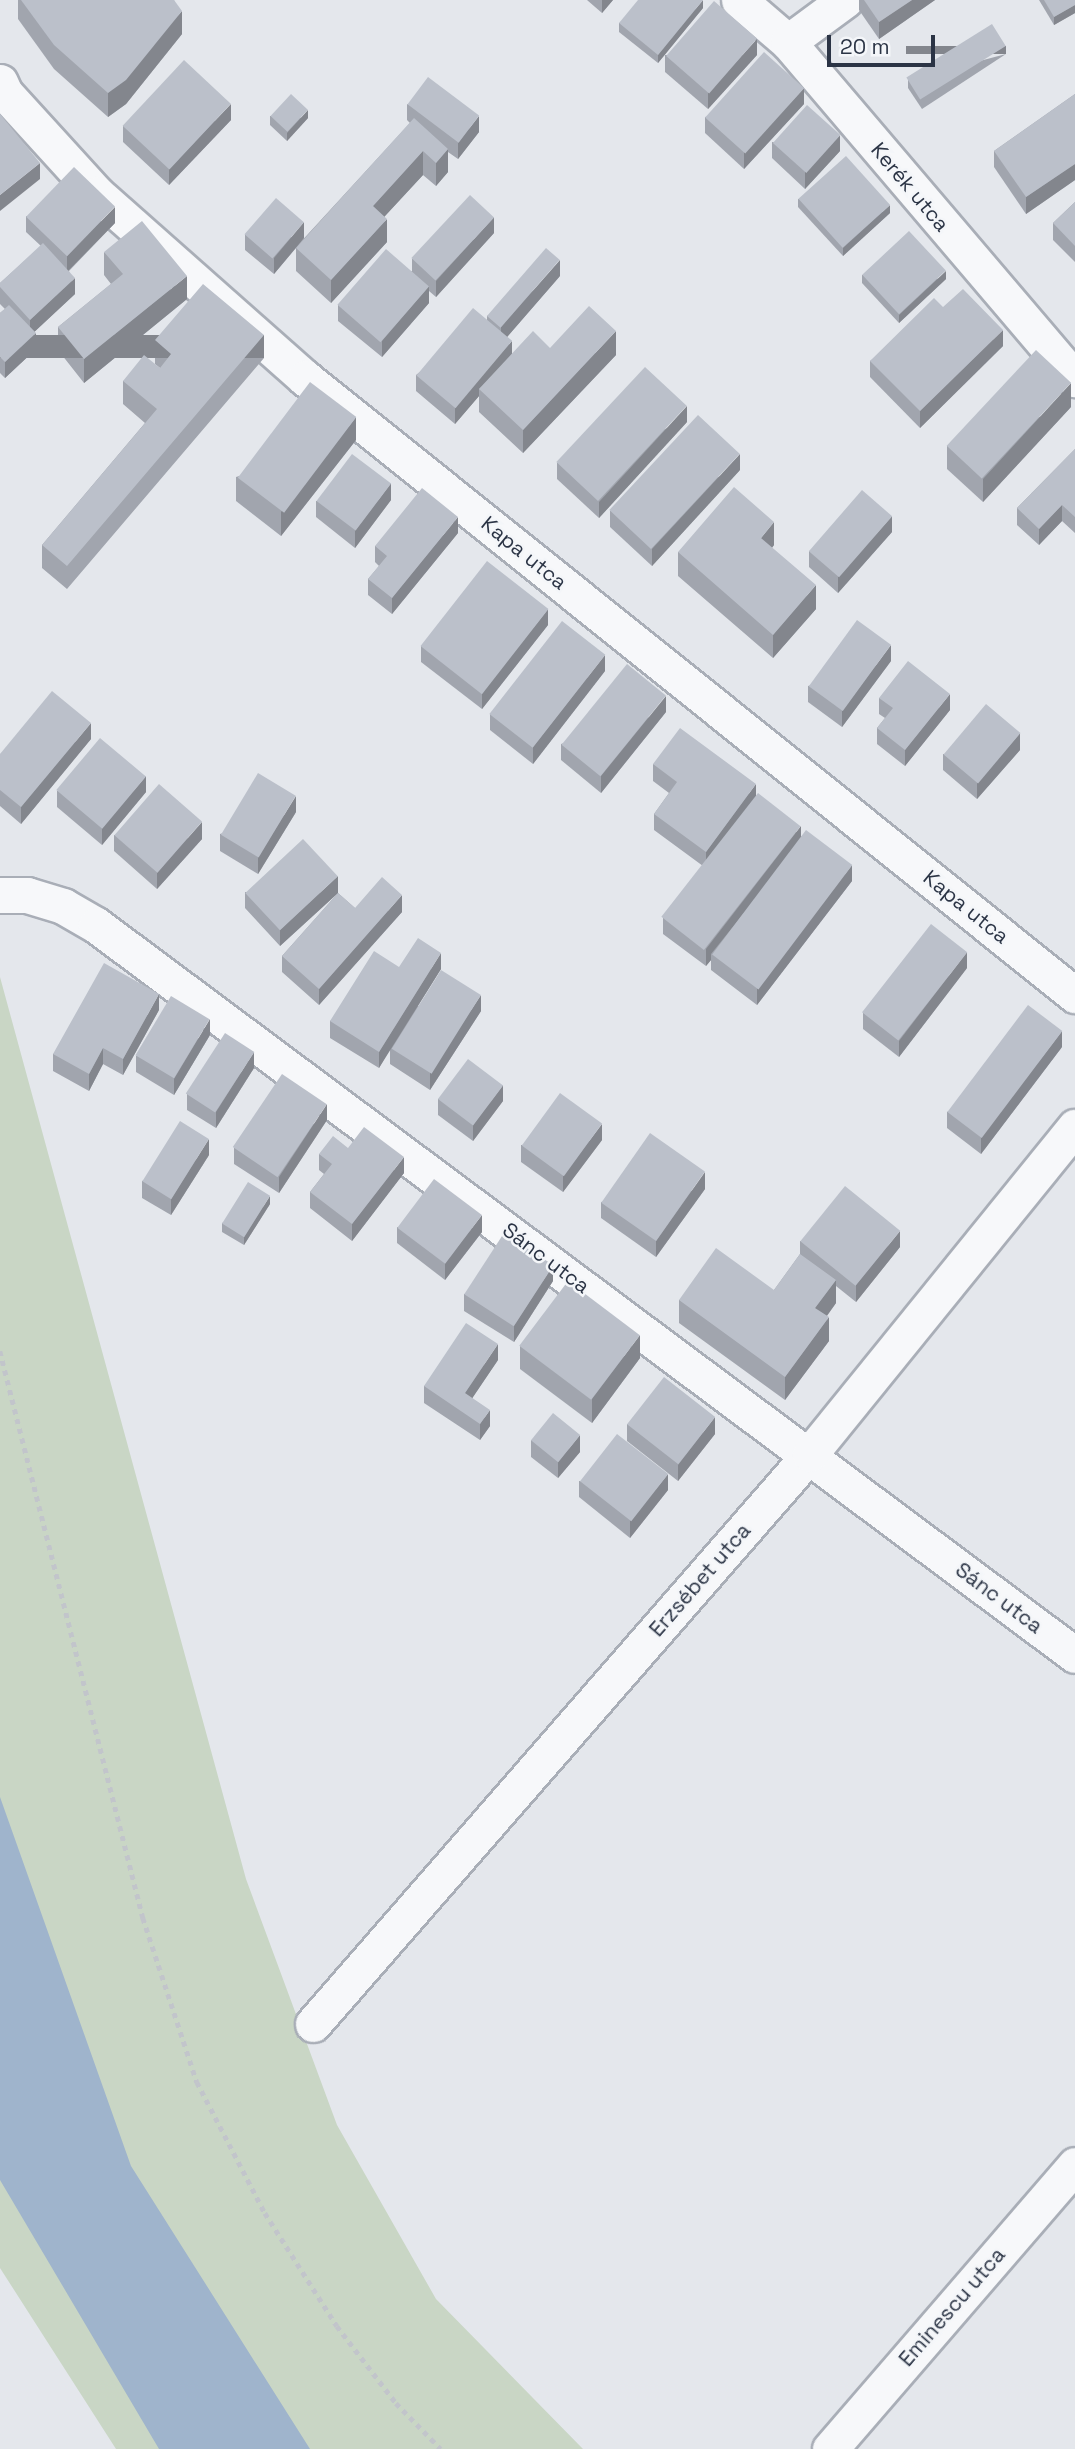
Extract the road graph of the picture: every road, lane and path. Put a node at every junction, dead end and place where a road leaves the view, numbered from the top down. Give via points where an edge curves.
1 (739, 0) edge
2 (845, 0) edge
3 (788, 42) junction
4 (0, 82) edge
5 (1075, 379) edge
6 (0, 895) edge
7 (1075, 995) edge
8 (1075, 1127) edge
9 (0, 1351) edge
10 (810, 1454) junction
11 (1075, 1656) edge
12 (313, 2024) dead end
13 (1075, 2165) edge
14 (441, 2449) edge
15 (830, 2449) edge

1 - 3 street, Kerék utca
2 - 3 street
3 - 5 street, Kerék utca
4 - 7 street, Kapa utca via 97,194 305,378
6 - 10 street, Sánc utca via 27,895 63,906 96,925
8 - 10 street, Erzsébet utca
9 - 14 path via 143,1918 197,2082 265,2213 337,2326 396,2403
10 - 11 street, Sánc utca
10 - 12 street, Erzsébet utca
13 - 15 street, Eminescu utca

